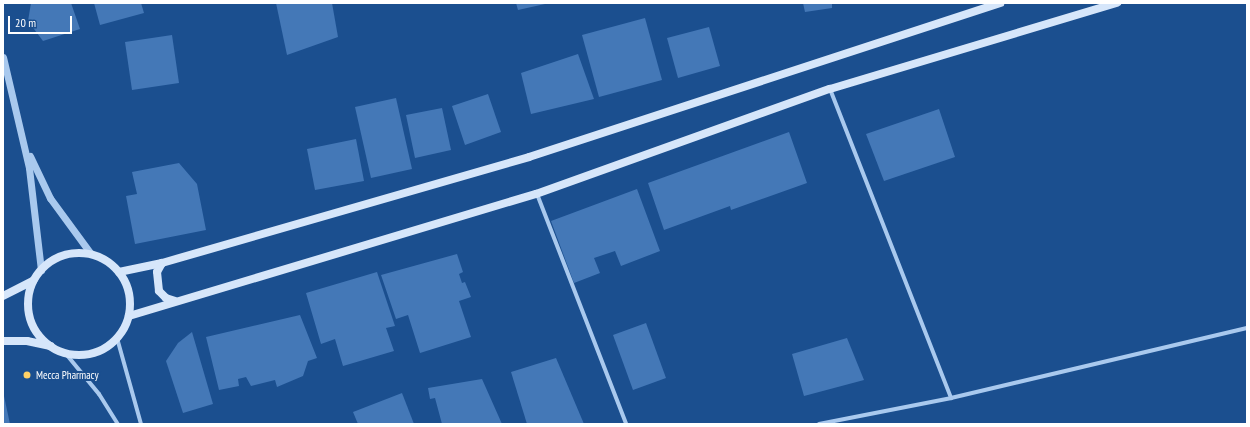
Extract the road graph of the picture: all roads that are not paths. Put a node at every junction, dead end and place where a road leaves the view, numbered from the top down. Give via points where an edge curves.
1 (1001, 3) edge
2 (1117, 3) edge
3 (3, 56) edge
4 (830, 89) junction
5 (22, 135) junction
6 (536, 194) junction
7 (92, 254) junction
8 (162, 264) junction
9 (41, 270) junction
10 (119, 272) junction
11 (33, 280) junction
12 (3, 296) edge
13 (175, 301) junction
14 (129, 316) junction
15 (1247, 328) edge
16 (117, 338) junction
17 (3, 341) edge
18 (51, 347) junction
19 (66, 354) junction
20 (950, 398) junction
21 (118, 424) edge
22 (141, 424) edge
23 (626, 424) edge
24 (819, 424) edge

1 - 8 main road via 529,157
2 - 4 main road
3 - 5 street
4 - 6 main road
4 - 20 street
5 - 7 street via 50,198
5 - 9 street via 34,202
6 - 13 main road
6 - 23 street
7 - 9 main road via 64,255
7 - 10 main road via 107,261
8 - 10 main road
8 - 13 main road via 157,276 159,290 166,298
9 - 11 main road
10 - 14 main road via 127,285
11 - 12 main road
11 - 18 main road via 28,295 30,317 40,337
13 - 14 main road
14 - 16 main road
15 - 20 street
16 - 19 main road via 103,349 85,355
16 - 22 street
17 - 18 main road via 27,341
18 - 19 main road
19 - 21 street via 99,394
20 - 24 street

